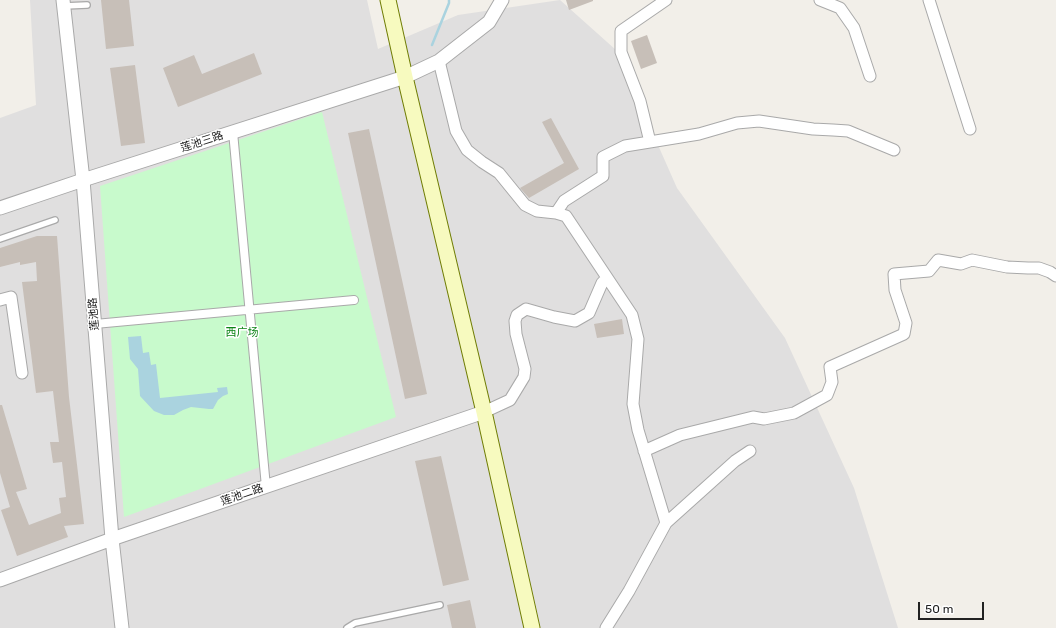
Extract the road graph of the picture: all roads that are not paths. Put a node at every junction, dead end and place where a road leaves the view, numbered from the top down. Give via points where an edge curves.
1 (388, 0) edge
2 (502, 0) edge
3 (666, 0) edge
4 (820, 0) edge
5 (929, 0) edge
6 (63, 3) edge
7 (87, 5) dead end
8 (440, 61) junction
9 (405, 76) junction
10 (870, 76) dead end
11 (970, 129) dead end
12 (233, 132) junction
13 (650, 142) junction
14 (894, 150) dead end
15 (83, 180) junction
16 (0, 208) edge
17 (556, 213) junction
18 (55, 220) dead end
19 (0, 238) edge
20 (1056, 276) edge
21 (607, 278) junction
22 (0, 300) edge
23 (354, 300) dead end
24 (249, 309) junction
25 (95, 324) junction
26 (22, 373) dead end
27 (484, 412) junction
28 (644, 451) junction
29 (750, 452) dead end
30 (266, 487) junction
31 (666, 523) junction
32 (112, 539) junction
33 (0, 580) edge
34 (440, 605) dead end
35 (122, 628) edge
36 (347, 628) edge
37 (532, 628) edge
38 (606, 628) edge

1 - 9 main road
2 - 8 street, 莲池三路 via 489,22
3 - 13 street via 621,31 621,52 640,101
4 - 10 street via 840,8 854,28
5 - 11 street
6 - 7 lane
6 - 15 street, 莲池路
8 - 9 street, 莲池三路
8 - 17 street via 456,131 467,150 499,173 525,205 537,211
9 - 12 street, 莲池三路
9 - 27 main road
12 - 15 street, 莲池三路
12 - 24 street
13 - 14 street via 699,134 737,123 759,121 848,131
13 - 17 street via 625,146 603,157 603,176 564,201
15 - 16 street, 莲池三路
15 - 25 street, 莲池路
17 - 21 street via 566,216
18 - 19 lane
20 - 28 street via 1039,268 1007,267 972,260 961,264 938,260 930,271 894,274 895,290 906,323 904,334 830,367 832,382 827,395 794,413 764,419 753,417 738,420 680,435
21 - 27 street via 602,283 589,313 575,321 526,309 517,315 516,334 525,369 524,377 510,400
21 - 28 street via 632,316 638,339 634,404
22 - 26 street via 11,297
23 - 24 street
24 - 25 street
24 - 30 street
25 - 32 street, 莲池路
27 - 30 street, 莲池二路
27 - 37 main road
28 - 31 street
29 - 31 street via 735,461
30 - 32 street, 莲池二路
31 - 38 street
32 - 33 street, 莲池二路
32 - 35 street, 莲池路
34 - 36 lane via 355,623

